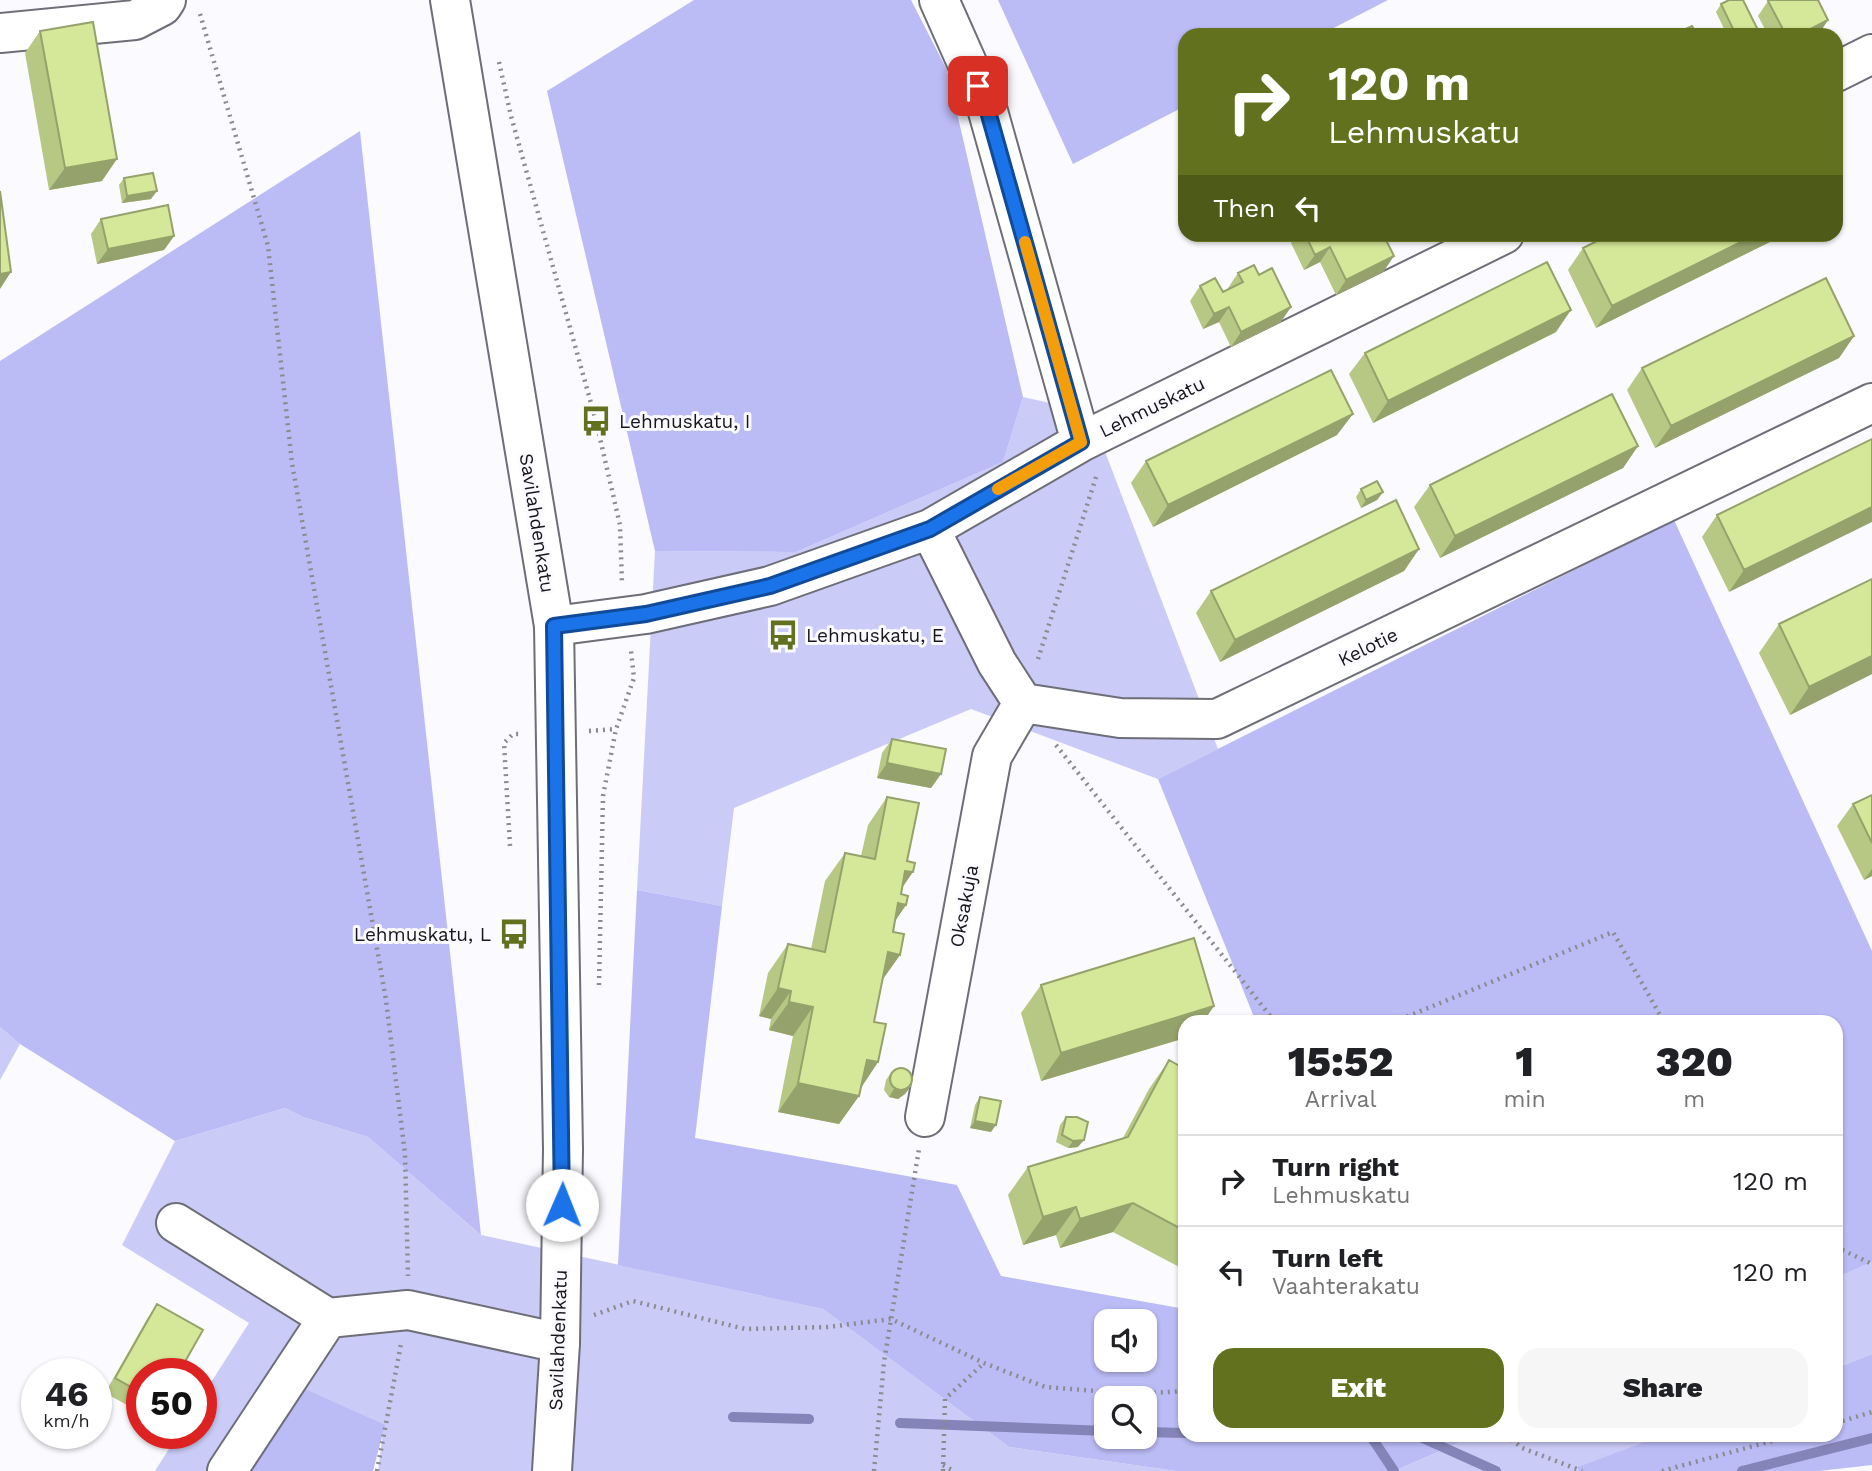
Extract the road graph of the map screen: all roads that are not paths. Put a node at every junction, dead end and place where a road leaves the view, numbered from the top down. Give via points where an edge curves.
1 (450, 0) edge
2 (939, 0) edge
3 (183, 7) edge
4 (0, 33) edge
5 (1872, 54) edge
6 (1843, 68) edge
7 (1488, 242) edge
8 (1872, 403) edge
9 (1097, 434) junction
10 (930, 529) junction
11 (554, 626) junction
12 (1023, 704) junction
13 (925, 1117) road end
14 (176, 1223) dead end
15 (328, 1318) junction
16 (560, 1343) junction
17 (228, 1471) edge
18 (552, 1471) edge

1 - 11 street, Savilahdenkatu
2 - 9 street via 987,108
3 - 4 street via 162,6 135,20
5 - 6 street
7 - 9 street, Lehmuskatu
8 - 12 street, Kelotie via 1217,719 1119,718
9 - 10 street, Lehmuskatu
10 - 11 street, Lehmuskatu via 770,586 646,614
10 - 12 street via 997,663
11 - 16 street, Savilahdenkatu via 563,1149
12 - 13 street, Oksakuja via 992,756
14 - 15 street
15 - 16 street via 408,1310
15 - 17 street
16 - 18 street, Savilahdenkatu

